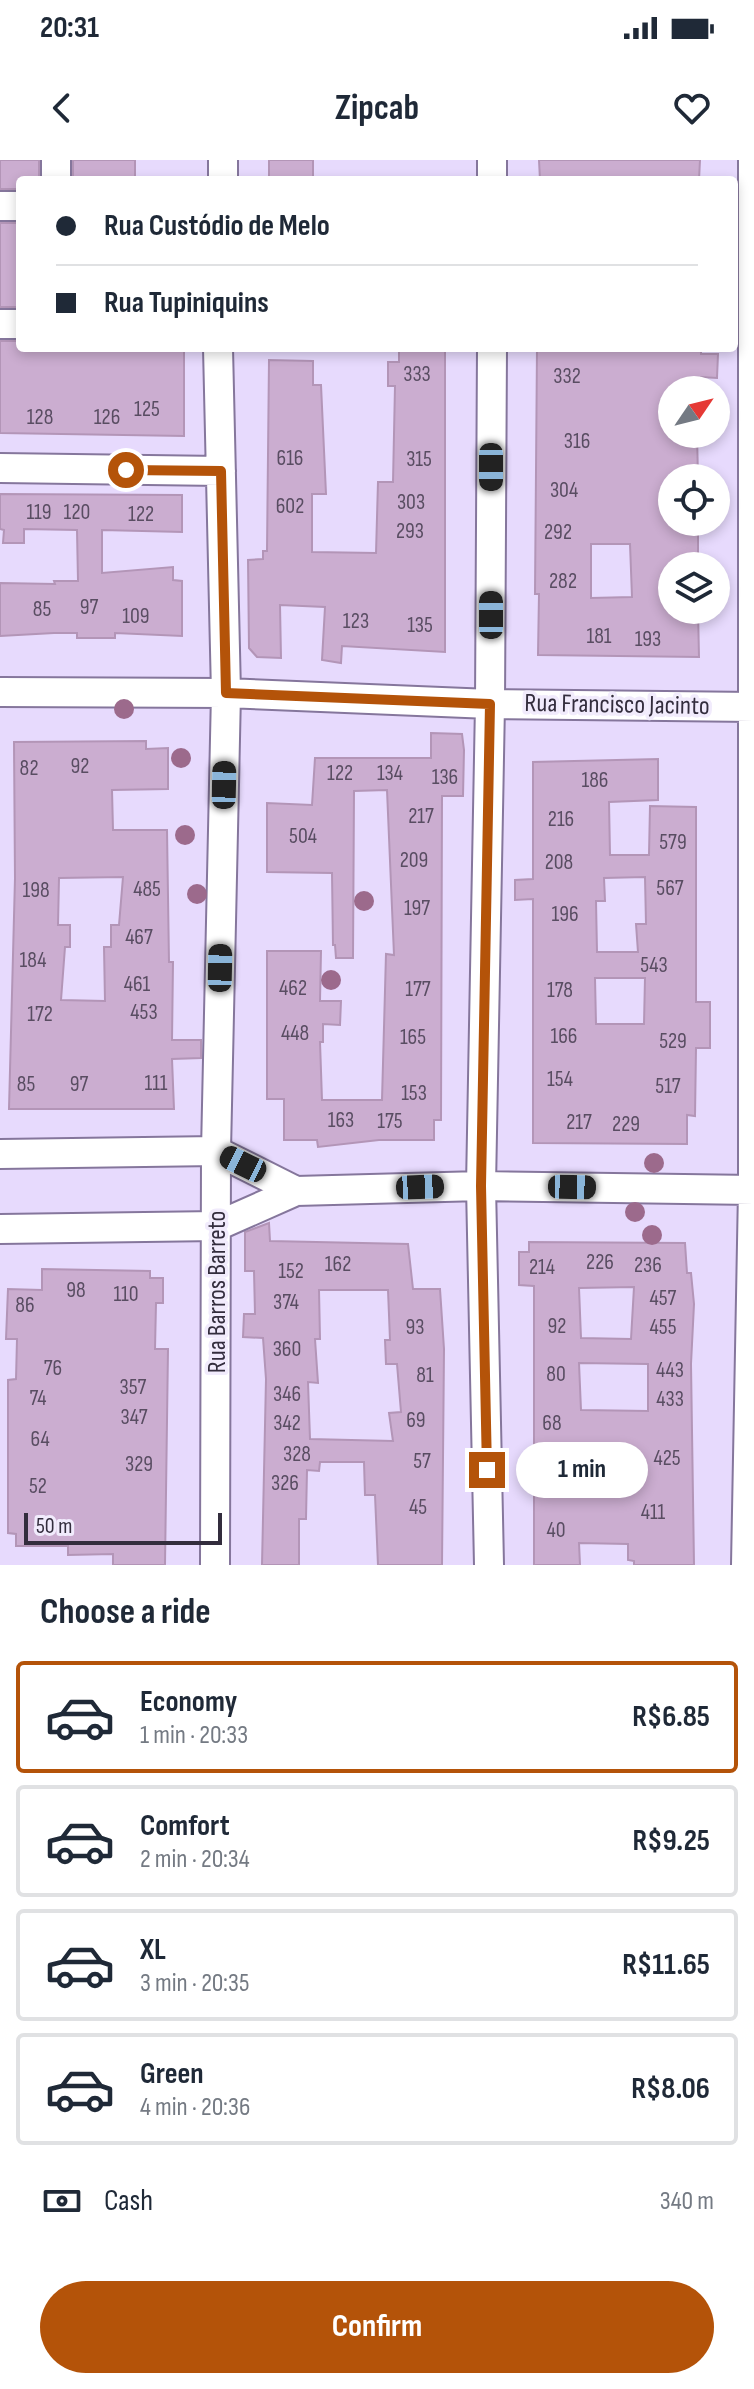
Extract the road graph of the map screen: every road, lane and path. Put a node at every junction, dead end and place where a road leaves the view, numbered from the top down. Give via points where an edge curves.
1 (753, 160) edge
2 (218, 352) edge
3 (492, 352) edge
4 (0, 468) edge
5 (221, 471) junction
6 (0, 692) edge
7 (226, 693) junction
8 (490, 704) junction
9 (753, 707) edge
10 (216, 1151) junction
11 (0, 1154) edge
12 (481, 1186) junction
13 (753, 1190) edge
14 (296, 1191) junction
15 (217, 1226) junction
16 (0, 1229) edge
17 (215, 1565) edge
18 (489, 1565) edge
19 (746, 1565) edge

1 - 9 street
2 - 5 street, Rua Barros Barreto
3 - 8 street
4 - 5 street
5 - 7 street, Rua Barros Barreto
6 - 7 street, Rua Francisco Jacinto
7 - 8 street, Rua Francisco Jacinto
7 - 10 street, Rua Barros Barreto
8 - 9 street, Rua Francisco Jacinto
8 - 12 street
9 - 13 street
10 - 11 street
10 - 14 street
10 - 15 street, Rua Barros Barreto
12 - 13 street
12 - 14 street
12 - 18 street
13 - 19 street
14 - 15 street
15 - 16 street
15 - 17 street, Rua Barros Barreto

